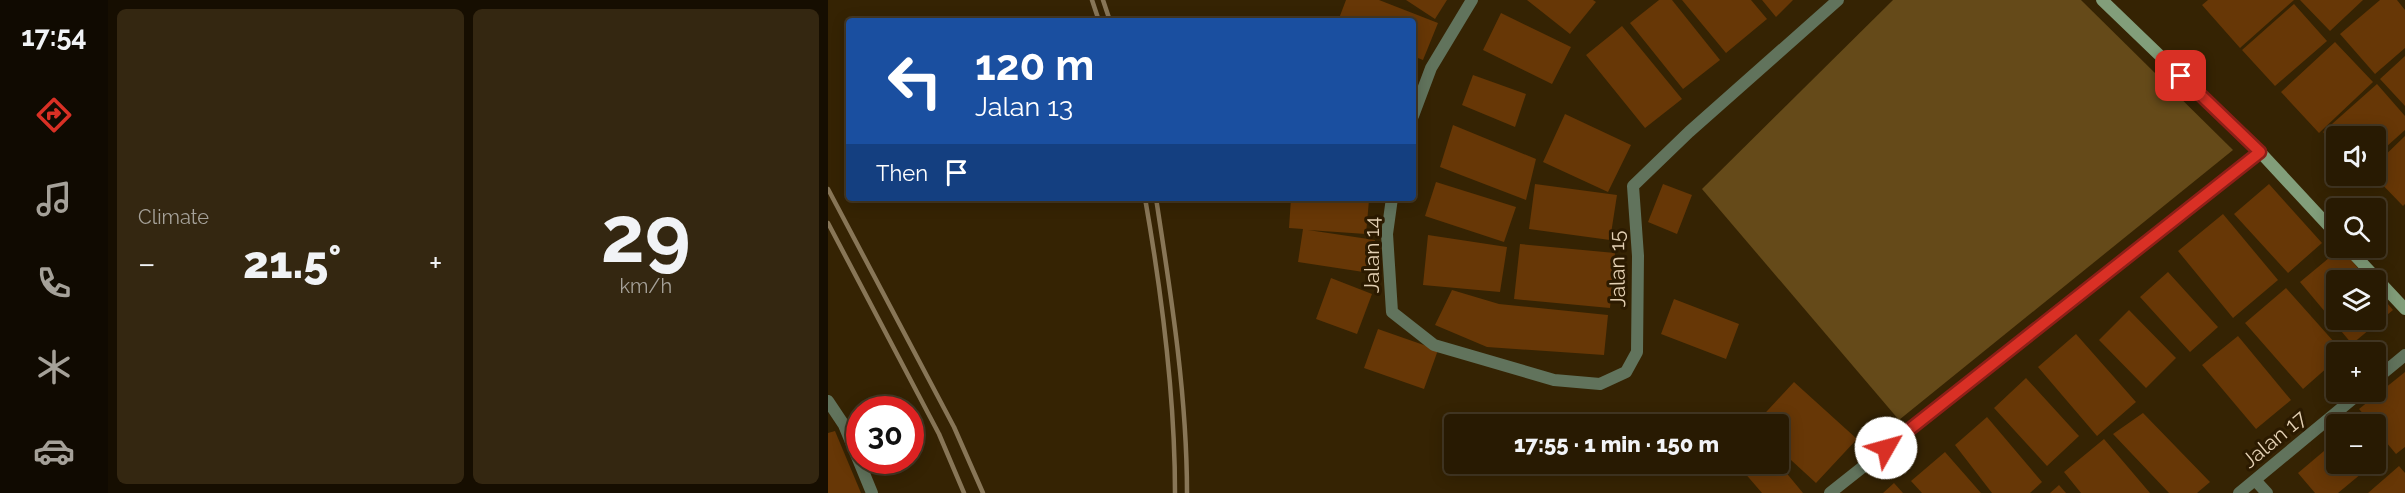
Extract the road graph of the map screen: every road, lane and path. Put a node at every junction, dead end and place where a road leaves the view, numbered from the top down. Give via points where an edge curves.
1 (1472, 0) edge
2 (1838, 0) edge
3 (2102, 0) edge
4 (1416, 108) edge
5 (2260, 152) junction
6 (1392, 201) edge
7 (2326, 224) edge
8 (2357, 258) edge
9 (2405, 309) edge
10 (1392, 312) joint
11 (2405, 355) edge
12 (2386, 371) edge
13 (828, 401) edge
14 (2349, 402) edge
15 (2255, 480) junction
16 (872, 493) edge
17 (1830, 493) edge
18 (2239, 493) edge
19 (2267, 493) edge

1 - 4 street via 1431,68
2 - 10 street, Jalan 15 via 1633,186 1638,256 1637,352 1626,372 1600,384 1554,380 1434,345
3 - 5 street
5 - 7 street
5 - 17 street
6 - 10 street, Jalan 14 via 1387,234
8 - 9 street
11 - 12 street
13 - 16 street via 844,425
14 - 15 street, Jalan 17
15 - 18 street, Jalan 17
15 - 19 street

